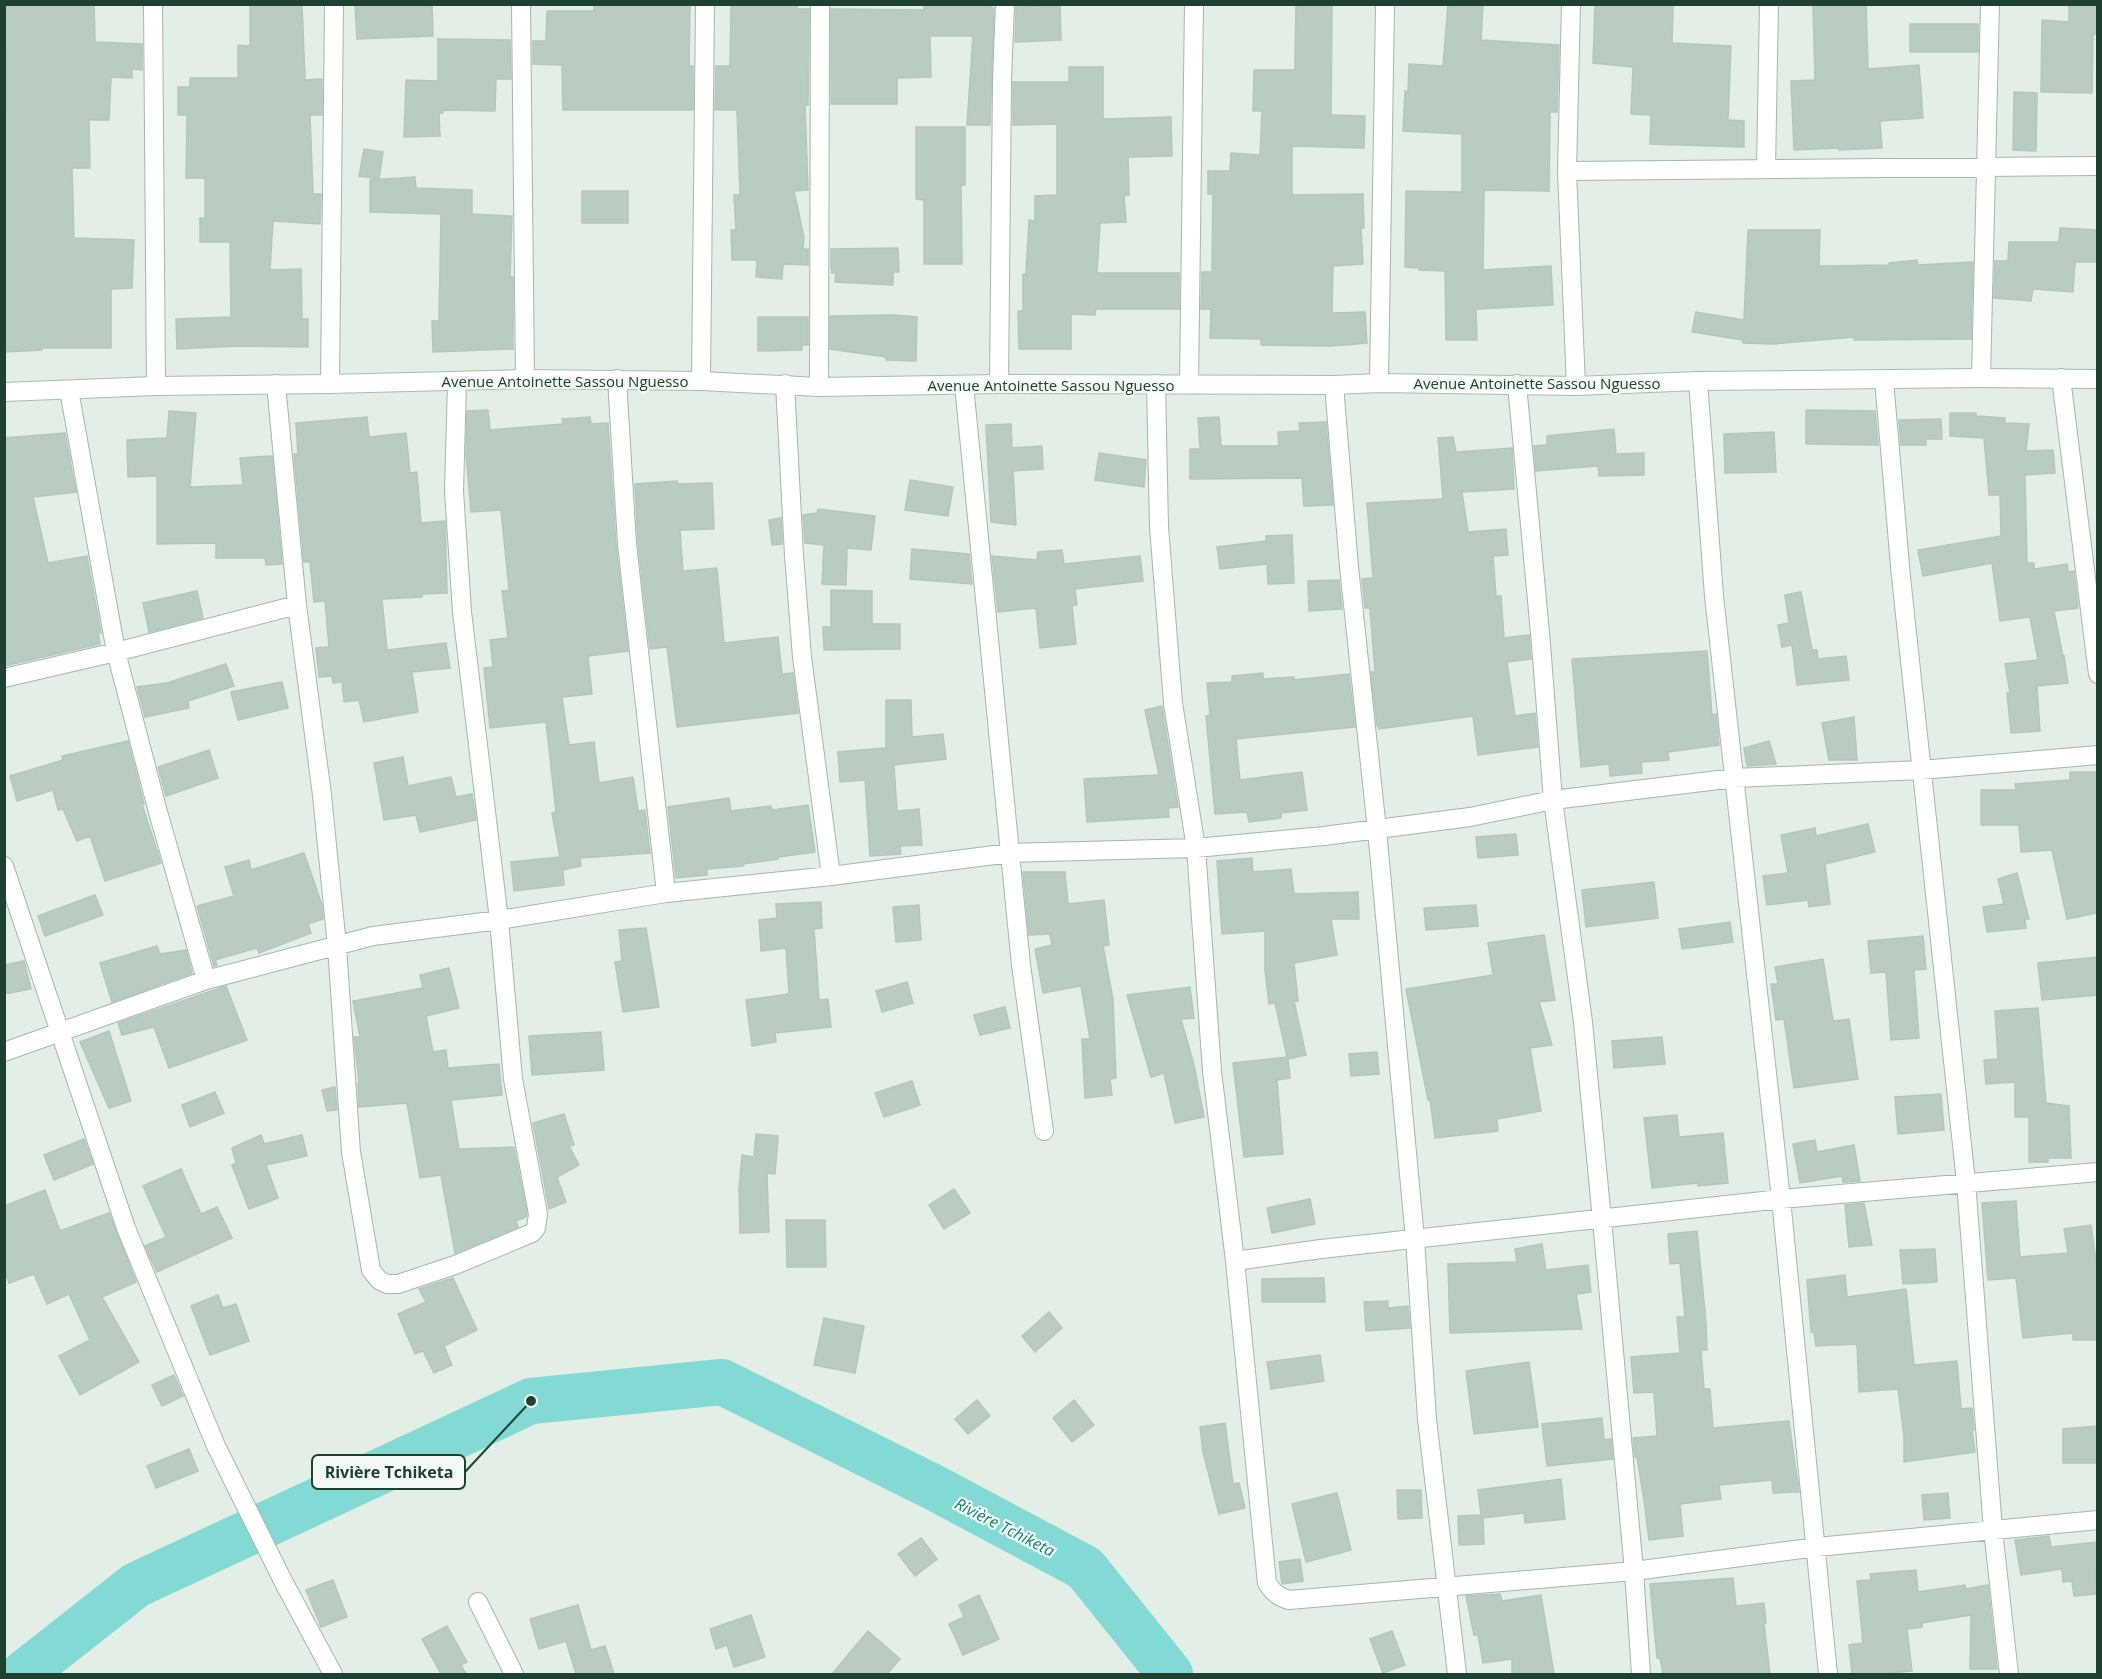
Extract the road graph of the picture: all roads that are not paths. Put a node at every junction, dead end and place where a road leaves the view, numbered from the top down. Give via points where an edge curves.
1 (153, 4) edge
2 (334, 4) edge
3 (521, 4) edge
4 (705, 4) edge
5 (820, 4) edge
6 (1005, 4) edge
7 (1194, 4) edge
8 (1385, 4) edge
9 (1571, 4) edge
10 (1770, 4) edge
11 (1990, 4) edge
12 (2097, 166) edge
13 (1986, 167) junction
14 (1766, 168) junction
15 (1567, 171) junction
16 (1981, 378) junction
17 (2061, 378) junction
18 (525, 379) junction
19 (616, 379) junction
20 (2097, 379) edge
21 (1884, 380) junction
22 (701, 381) junction
23 (1698, 381) junction
24 (457, 382) junction
25 (1379, 383) junction
26 (276, 384) junction
27 (330, 384) junction
28 (785, 384) junction
29 (999, 384) junction
30 (1156, 384) junction
31 (1189, 384) junction
32 (1517, 384) junction
33 (964, 385) junction
34 (1334, 385) junction
35 (156, 386) junction
36 (1576, 386) junction
37 (819, 387) junction
38 (69, 390) junction
39 (4, 392) edge
40 (297, 605) junction
41 (116, 652) junction
42 (2097, 674) edge
43 (4, 678) edge
44 (2097, 755) edge
45 (1921, 770) junction
46 (1736, 778) junction
47 (1552, 800) junction
48 (1377, 830) junction
49 (1196, 849) junction
50 (1010, 853) junction
51 (4, 866) edge
52 (831, 876) junction
53 (666, 894) junction
54 (499, 920) junction
55 (337, 946) junction
56 (206, 980) junction
57 (62, 1032) junction
58 (4, 1052) edge
59 (1044, 1131) dead end
60 (2097, 1172) edge
61 (1966, 1182) junction
62 (1781, 1200) junction
63 (1602, 1220) junction
64 (1415, 1239) junction
65 (1234, 1261) junction
66 (2097, 1520) edge
67 (1993, 1530) junction
68 (1817, 1547) junction
69 (1634, 1571) junction
70 (1448, 1588) junction
71 (478, 1602) dead end
72 (333, 1674) edge
73 (514, 1674) edge
74 (1457, 1674) edge
75 (1641, 1674) edge
76 (1828, 1674) edge
77 (2009, 1674) edge

1 - 35 street
2 - 27 street
3 - 18 street
4 - 22 street
5 - 37 street
6 - 29 street
7 - 31 street
8 - 25 street
9 - 15 street
10 - 14 street
11 - 13 street
12 - 13 street
13 - 14 street
13 - 16 street
14 - 15 street
15 - 36 street
16 - 17 street, Avenue Antoinette Sassou Nguesso
16 - 21 street, Avenue Antoinette Sassou Nguesso
17 - 20 street, Avenue Antoinette Sassou Nguesso
17 - 42 street
18 - 19 street, Avenue Antoinette Sassou Nguesso
18 - 24 street, Avenue Antoinette Sassou Nguesso
19 - 22 street, Avenue Antoinette Sassou Nguesso
19 - 53 street via 627,544
21 - 23 street, Avenue Antoinette Sassou Nguesso
21 - 45 street
22 - 28 street, Avenue Antoinette Sassou Nguesso
23 - 36 street, Avenue Antoinette Sassou Nguesso
23 - 46 street via 1714,596
24 - 27 street, Avenue Antoinette Sassou Nguesso
24 - 54 street via 454,491 462,612
25 - 32 street, Avenue Antoinette Sassou Nguesso
25 - 34 street, Avenue Antoinette Sassou Nguesso
26 - 27 street, Avenue Antoinette Sassou Nguesso
26 - 35 street, Avenue Antoinette Sassou Nguesso
26 - 40 street
28 - 37 street, Avenue Antoinette Sassou Nguesso
28 - 52 street via 802,657
29 - 30 street, Avenue Antoinette Sassou Nguesso
29 - 33 street, Avenue Antoinette Sassou Nguesso
30 - 31 street, Avenue Antoinette Sassou Nguesso
30 - 49 street via 1159,527 1173,703
31 - 34 street, Avenue Antoinette Sassou Nguesso
32 - 36 street, Avenue Antoinette Sassou Nguesso
32 - 47 street
33 - 37 street, Avenue Antoinette Sassou Nguesso
33 - 50 street
34 - 48 street
35 - 38 street, Avenue Antoinette Sassou Nguesso
38 - 39 street, Avenue Antoinette Sassou Nguesso
38 - 41 street
40 - 41 street
40 - 55 street
41 - 43 street
41 - 56 street
44 - 45 street
45 - 46 street
45 - 61 street
46 - 47 street
46 - 62 street
47 - 48 street
47 - 63 street via 1582,1022
48 - 49 street
48 - 64 street
49 - 50 street
49 - 65 street via 1212,1071
50 - 52 street
50 - 59 street
51 - 57 street
52 - 53 street
53 - 54 street
54 - 55 street via 373,936
54 - 55 street via 513,1079 538,1222 532,1233 398,1284 379,1280 371,1270 351,1152
55 - 56 street
56 - 57 street
57 - 58 street
57 - 72 street via 126,1228 216,1446
60 - 61 street
61 - 62 street
61 - 67 street
62 - 63 street
62 - 68 street
63 - 64 street
63 - 69 street
64 - 65 street
64 - 70 street via 1427,1419
65 - 70 street via 1267,1583 1272,1591 1289,1600
66 - 67 street
67 - 68 street
67 - 77 street
68 - 69 street
68 - 76 street
69 - 70 street
69 - 75 street
70 - 74 street
71 - 73 street

